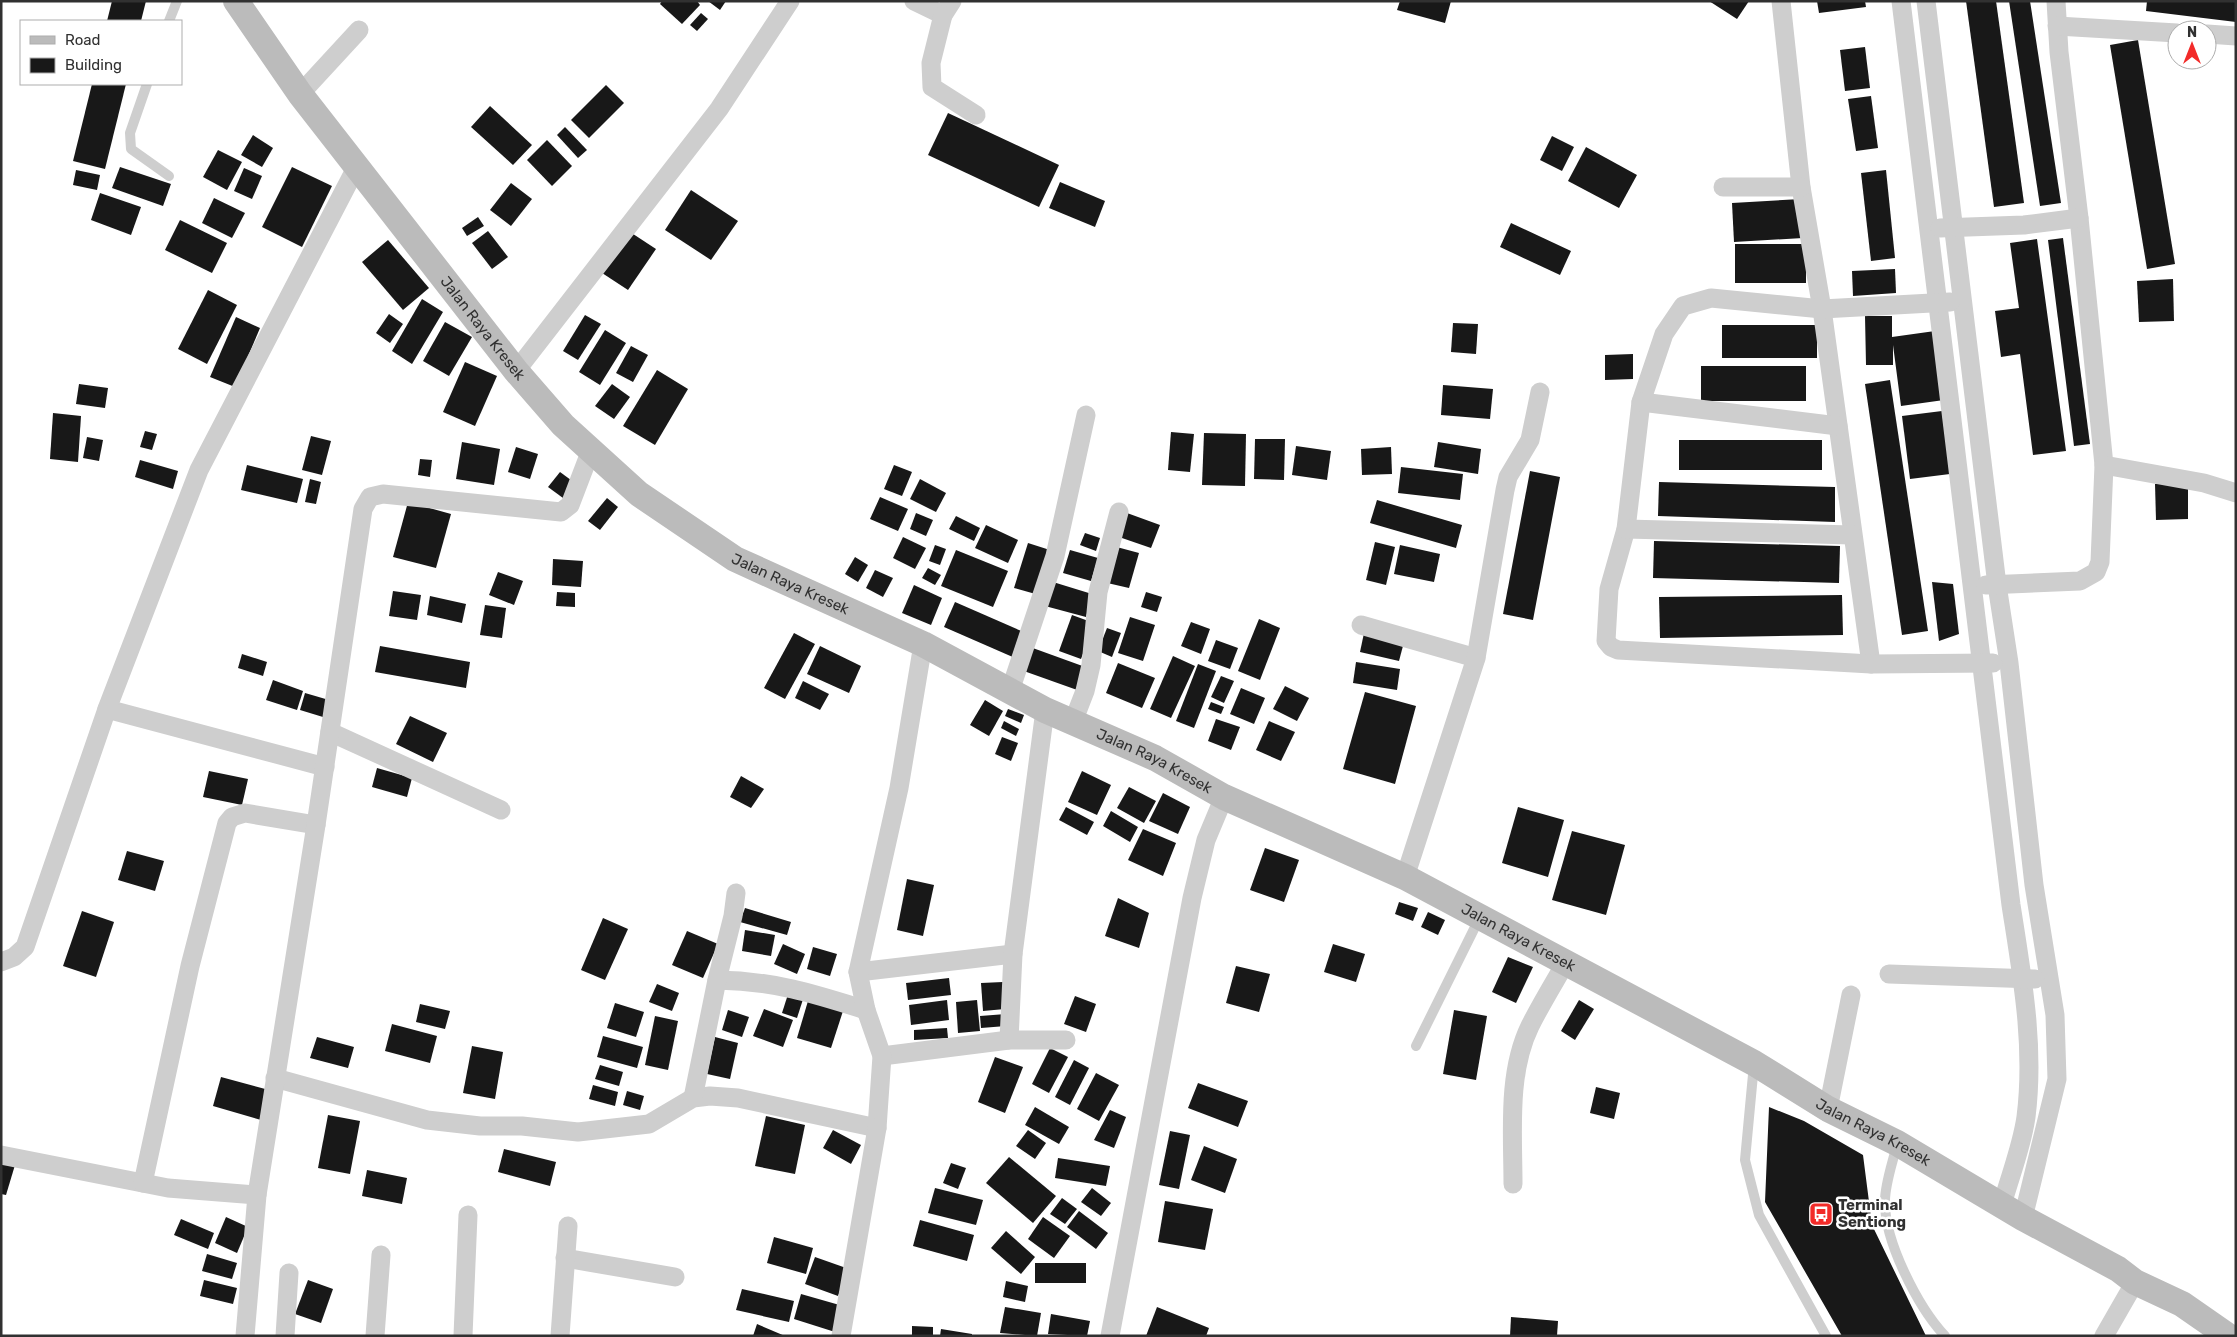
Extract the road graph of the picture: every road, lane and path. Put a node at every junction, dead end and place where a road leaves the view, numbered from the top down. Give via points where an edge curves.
1 (176, 1) edge
2 (236, 1) edge
3 (790, 1) edge
4 (914, 1) edge
5 (1901, 1) edge
6 (1926, 1) edge
7 (2056, 1) edge
8 (1778, 5) edge
9 (948, 8) edge
10 (170, 20) edge
11 (2057, 26) junction
12 (359, 30) dead end
13 (2167, 32) edge
14 (2217, 35) edge
15 (2236, 36) edge
16 (147, 85) edge
17 (300, 94) junction
18 (976, 115) dead end
19 (357, 166) junction
20 (169, 176) dead end
21 (1723, 187) dead end
22 (1801, 187) junction
23 (2079, 218) junction
24 (1953, 227) junction
25 (1929, 229) junction
26 (1963, 300) junction
27 (1938, 303) junction
28 (1822, 309) junction
29 (516, 371) junction
30 (1540, 392) dead end
31 (1641, 402) junction
32 (1086, 415) dead end
33 (1838, 426) junction
34 (591, 450) junction
35 (2104, 466) junction
36 (2236, 493) edge
37 (1119, 512) dead end
38 (1626, 529) junction
39 (1852, 535) junction
40 (1997, 585) junction
41 (1972, 586) junction
42 (1361, 625) dead end
43 (923, 644) junction
44 (1476, 658) junction
45 (1981, 663) junction
46 (2009, 663) junction
47 (1872, 664) junction
48 (1010, 691) junction
49 (107, 709) junction
50 (1045, 710) junction
51 (1073, 722) junction
52 (330, 732) junction
53 (325, 767) junction
54 (1224, 797) junction
55 (501, 810) dead end
56 (316, 825) junction
57 (1405, 878) junction
58 (736, 893) dead end
59 (1480, 917) junction
60 (1013, 954) junction
61 (1, 962) edge
62 (1566, 962) junction
63 (858, 972) junction
64 (1889, 974) dead end
65 (2049, 978) junction
66 (717, 980) junction
67 (2023, 980) junction
68 (1852, 995) dead end
69 (866, 1010) junction
70 (1009, 1040) junction
71 (1066, 1040) dead end
72 (1416, 1046) dead end
73 (882, 1056) junction
74 (1754, 1063) junction
75 (275, 1078) junction
76 (693, 1098) junction
77 (1828, 1109) junction
78 (877, 1128) junction
79 (1897, 1143) junction
80 (1, 1155) edge
81 (143, 1183) junction
82 (1513, 1184) dead end
83 (257, 1195) junction
84 (2013, 1211) junction
85 (468, 1215) dead end
86 (568, 1226) dead end
87 (381, 1255) dead end
88 (565, 1258) junction
89 (289, 1273) dead end
90 (675, 1277) dead end
91 (2135, 1282) junction
92 (244, 1336) edge
93 (285, 1336) edge
94 (375, 1336) edge
95 (463, 1336) edge
96 (560, 1336) edge
97 (842, 1336) edge
98 (1110, 1336) edge
99 (1826, 1336) edge
100 (1945, 1336) edge
101 (2104, 1336) edge
102 (2228, 1336) edge

1 - 10 lane
2 - 17 main road, Jalan Raya Kresek
3 - 29 street via 719,109
4 - 9 street
5 - 25 street
6 - 24 street
7 - 11 street
8 - 22 street
9 - 18 street via 931,63 932,87
11 - 13 street
11 - 23 street
12 - 17 street
14 - 15 street
16 - 20 lane via 130,133 131,149
17 - 19 main road, Jalan Raya Kresek
19 - 29 main road, Jalan Raya Kresek
19 - 49 street via 199,470
21 - 22 street
22 - 28 street
23 - 24 street via 2024,225
23 - 35 street
24 - 25 street
24 - 26 street
25 - 27 street
26 - 27 street
26 - 40 street
27 - 28 street
27 - 41 street
28 - 31 street via 1711,298 1683,306 1664,334
28 - 33 street
29 - 34 main road, Jalan Raya Kresek via 563,425
30 - 44 street via 1530,440 1507,484
31 - 33 street
31 - 38 street
32 - 48 street via 1055,556
33 - 39 street
34 - 43 main road, Jalan Raya Kresek via 639,494 735,559
34 - 52 street via 570,505 561,512 383,494 370,497 363,508
35 - 36 street via 2204,483
35 - 40 street via 2100,562 2096,572 2080,581
37 - 51 street via 1098,592 1091,665
38 - 39 street
38 - 47 street via 1609,589 1606,642 1611,647 1618,650
39 - 47 street
40 - 41 street
40 - 46 street
41 - 45 street
42 - 44 street
43 - 48 main road, Jalan Raya Kresek
43 - 63 street via 899,788
44 - 57 street
45 - 46 street
45 - 47 street
45 - 67 street
46 - 65 street via 2034,885
48 - 50 main road, Jalan Raya Kresek
49 - 53 street
49 - 61 street via 25,947 14,957
50 - 51 main road, Jalan Raya Kresek
50 - 60 street
51 - 54 main road, Jalan Raya Kresek via 1155,758
52 - 53 street
52 - 55 street
53 - 56 street
54 - 57 main road, Jalan Raya Kresek
54 - 98 street via 1206,840 1192,898
56 - 75 street
56 - 81 street via 245,813 232,817 227,823 190,966
57 - 59 main road, Jalan Raya Kresek
58 - 66 street
59 - 62 main road, Jalan Raya Kresek
59 - 72 lane
60 - 63 street
60 - 70 street
62 - 74 main road, Jalan Raya Kresek
62 - 82 street via 1530,1026 1519,1056 1513,1109
63 - 69 street
64 - 67 street
65 - 67 street
65 - 84 street via 2055,1015 2057,1079
66 - 69 street via 793,987
66 - 76 street
67 - 84 street via 2030,1072
68 - 77 street
69 - 73 street
70 - 71 street
70 - 73 street
73 - 78 street
74 - 77 main road, Jalan Raya Kresek
74 - 99 lane via 1744,1160 1759,1215
75 - 76 street via 427,1120 578,1132 649,1124
75 - 83 street
76 - 78 street via 738,1098
77 - 79 main road, Jalan Raya Kresek
78 - 97 street
79 - 84 main road, Jalan Raya Kresek
79 - 100 lane via 1884,1200 1890,1241 1928,1318
80 - 81 street
81 - 83 street
83 - 92 street
84 - 91 main road, Jalan Raya Kresek via 2118,1269
85 - 95 street
86 - 88 street
87 - 94 street
88 - 90 street
88 - 96 street
89 - 93 street
91 - 101 street
91 - 102 main road, Jalan Raya Kresek via 2182,1304

